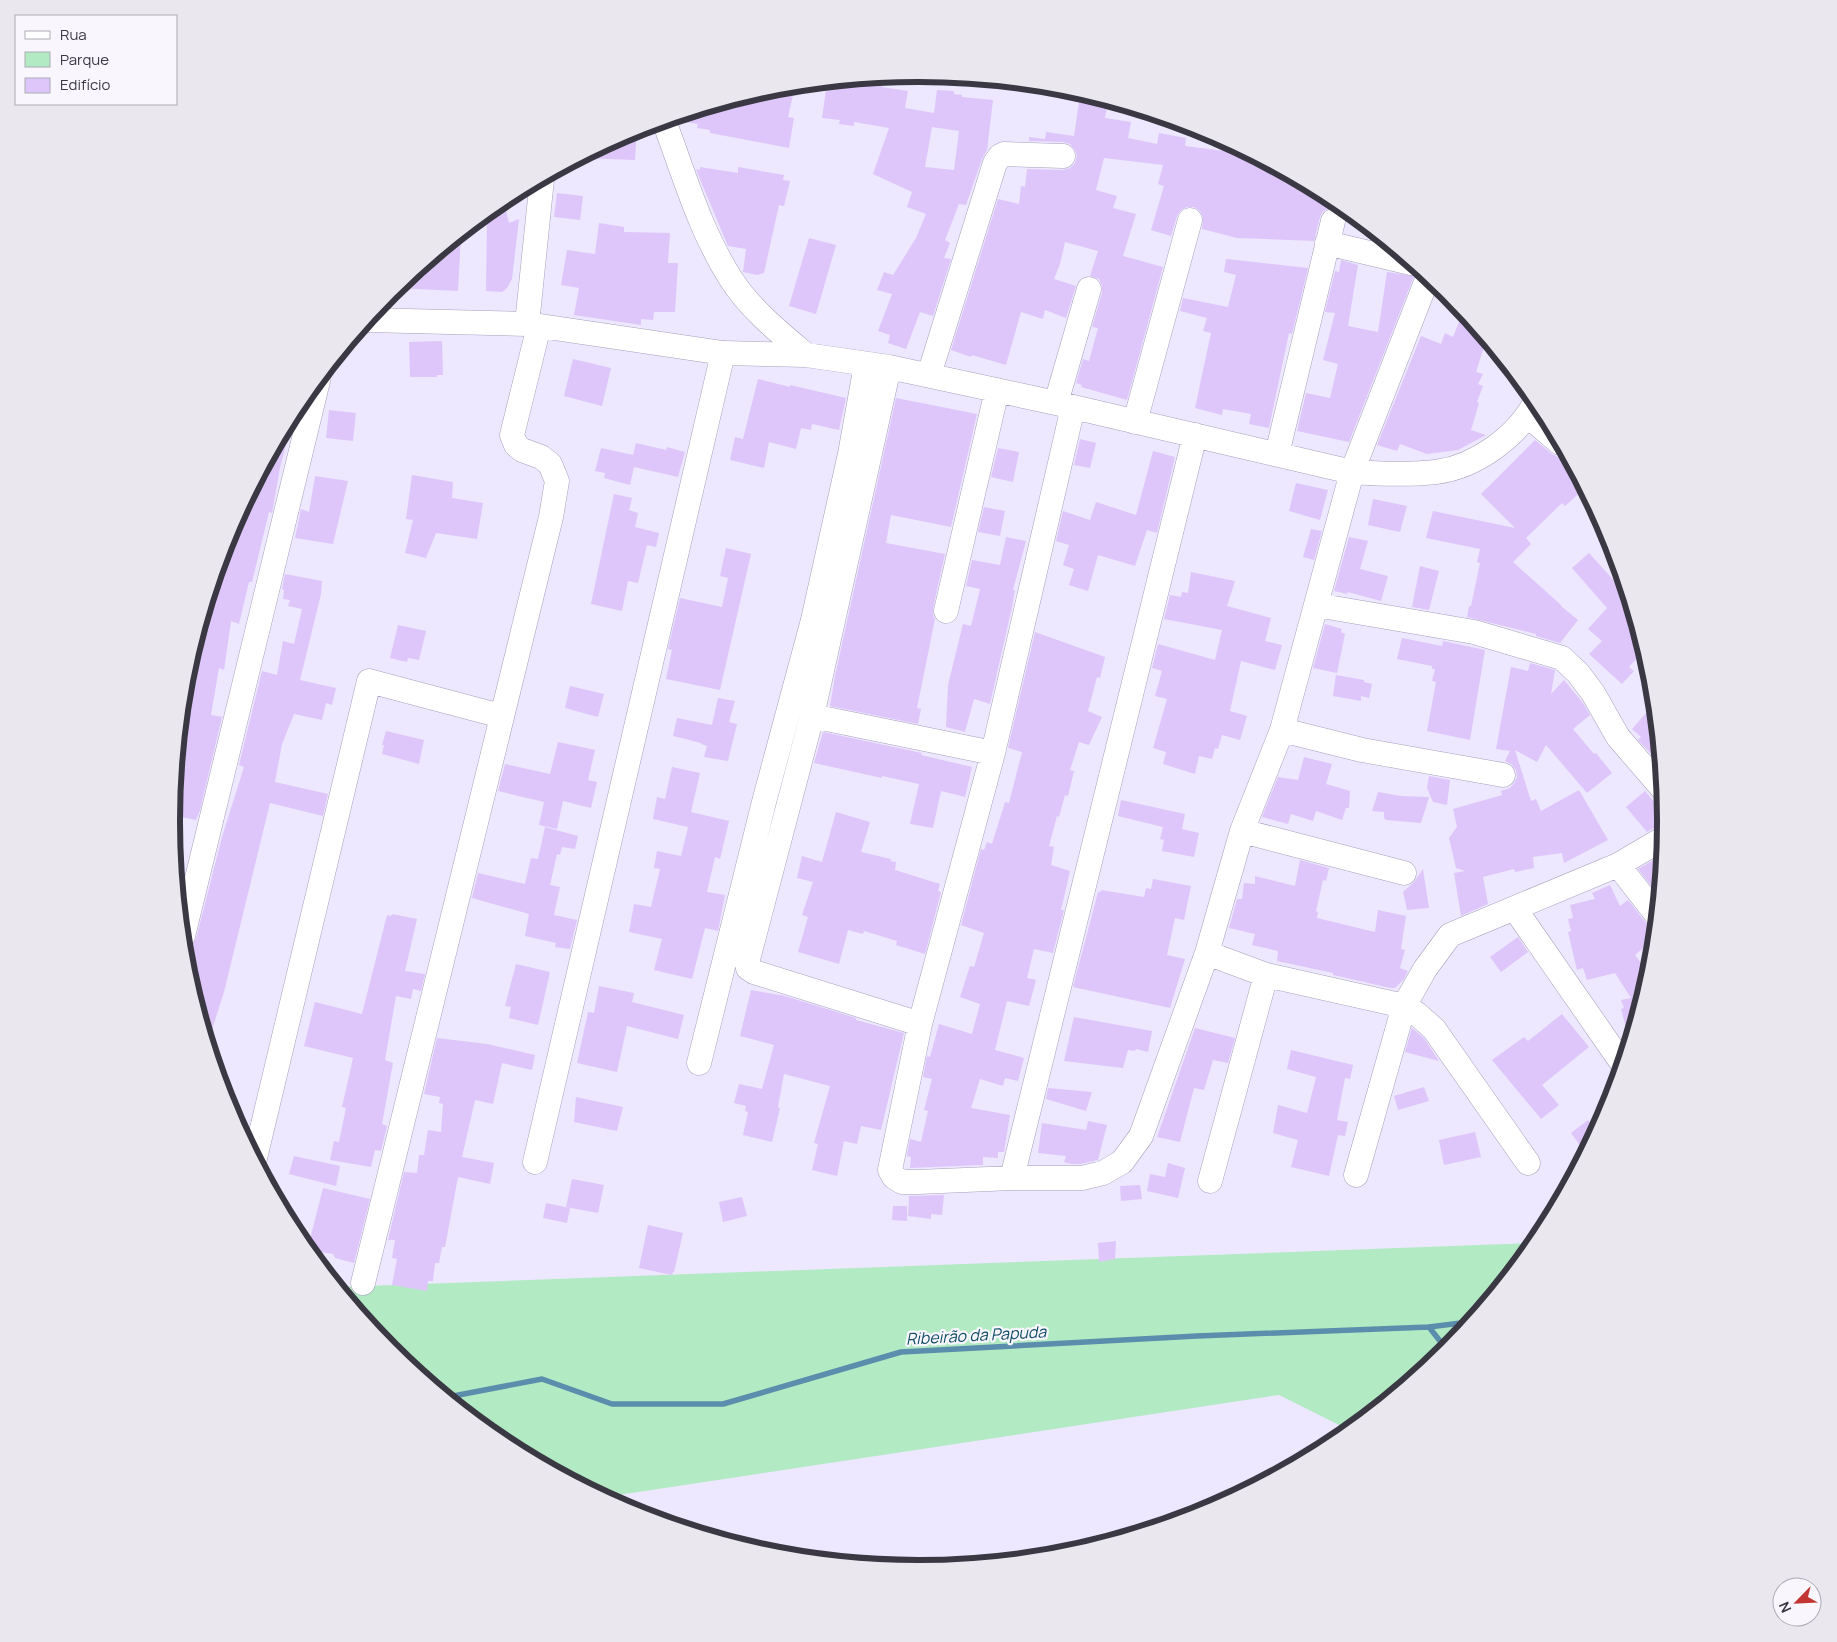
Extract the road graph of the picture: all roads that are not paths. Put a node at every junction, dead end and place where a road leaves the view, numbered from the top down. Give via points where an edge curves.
1 (666, 127) edge
2 (1063, 156) dead end
3 (542, 186) edge
4 (1190, 220) dead end
5 (1393, 256) edge
6 (1425, 285) edge
7 (1088, 289) dead end
8 (376, 320) edge
9 (533, 325) junction
10 (723, 353) junction
11 (806, 355) junction
12 (878, 366) junction
13 (929, 375) junction
14 (997, 390) junction
15 (314, 397) edge
16 (1064, 405) junction
17 (1532, 408) edge
18 (1135, 422) junction
19 (1195, 435) junction
20 (1277, 454) junction
21 (1352, 472) junction
22 (1316, 604) junction
23 (946, 611) dead end
24 (501, 716) junction
25 (812, 716) junction
26 (1282, 730) junction
27 (993, 753) junction
28 (1503, 775) dead end
29 (1655, 780) edge
30 (1242, 832) junction
31 (1656, 843) edge
32 (1618, 865) junction
33 (1404, 873) dead end
34 (1515, 909) junction
35 (1652, 909) edge
36 (186, 919) edge
37 (1207, 953) junction
38 (1266, 975) junction
39 (1404, 1006) junction
40 (920, 1024) junction
41 (1618, 1057) edge
42 (699, 1063) dead end
43 (257, 1150) edge
44 (535, 1162) dead end
45 (1528, 1163) dead end
46 (1356, 1175) dead end
47 (1012, 1178) junction
48 (1210, 1181) dead end
49 (363, 1283) dead end

1 - 11 street via 707,235 732,280 766,321
2 - 13 street via 1004,154 995,163
3 - 9 street
4 - 18 street
5 - 20 street via 1330,232
6 - 21 street
7 - 16 street
8 - 9 street
9 - 10 street
9 - 24 street via 512,435 522,450 550,464 556,481
10 - 11 street
10 - 44 street
11 - 12 street
12 - 13 street
12 - 25 street
12 - 42 street via 850,454 813,620
13 - 14 street
14 - 16 street
14 - 23 street
15 - 36 street
16 - 18 street
16 - 27 street
17 - 21 street via 1508,438 1455,468 1437,472
18 - 19 street
19 - 20 street
19 - 47 street
20 - 21 street
21 - 22 street
22 - 26 street
22 - 29 street via 1474,632 1562,658 1578,673 1618,737
24 - 43 street via 368,681
24 - 49 street
25 - 27 street
25 - 40 street via 748,968
26 - 28 street via 1362,750
26 - 30 street
27 - 40 street
30 - 33 street
30 - 37 street
31 - 32 street
32 - 34 street
32 - 35 street
34 - 39 street via 1450,936 1425,969
34 - 41 street
37 - 38 street
37 - 47 street via 1142,1136 1122,1162 1103,1173 1082,1178
38 - 39 street
38 - 48 street
39 - 45 street via 1434,1029
39 - 46 street
40 - 47 street via 890,1170 894,1178 902,1182 918,1182

